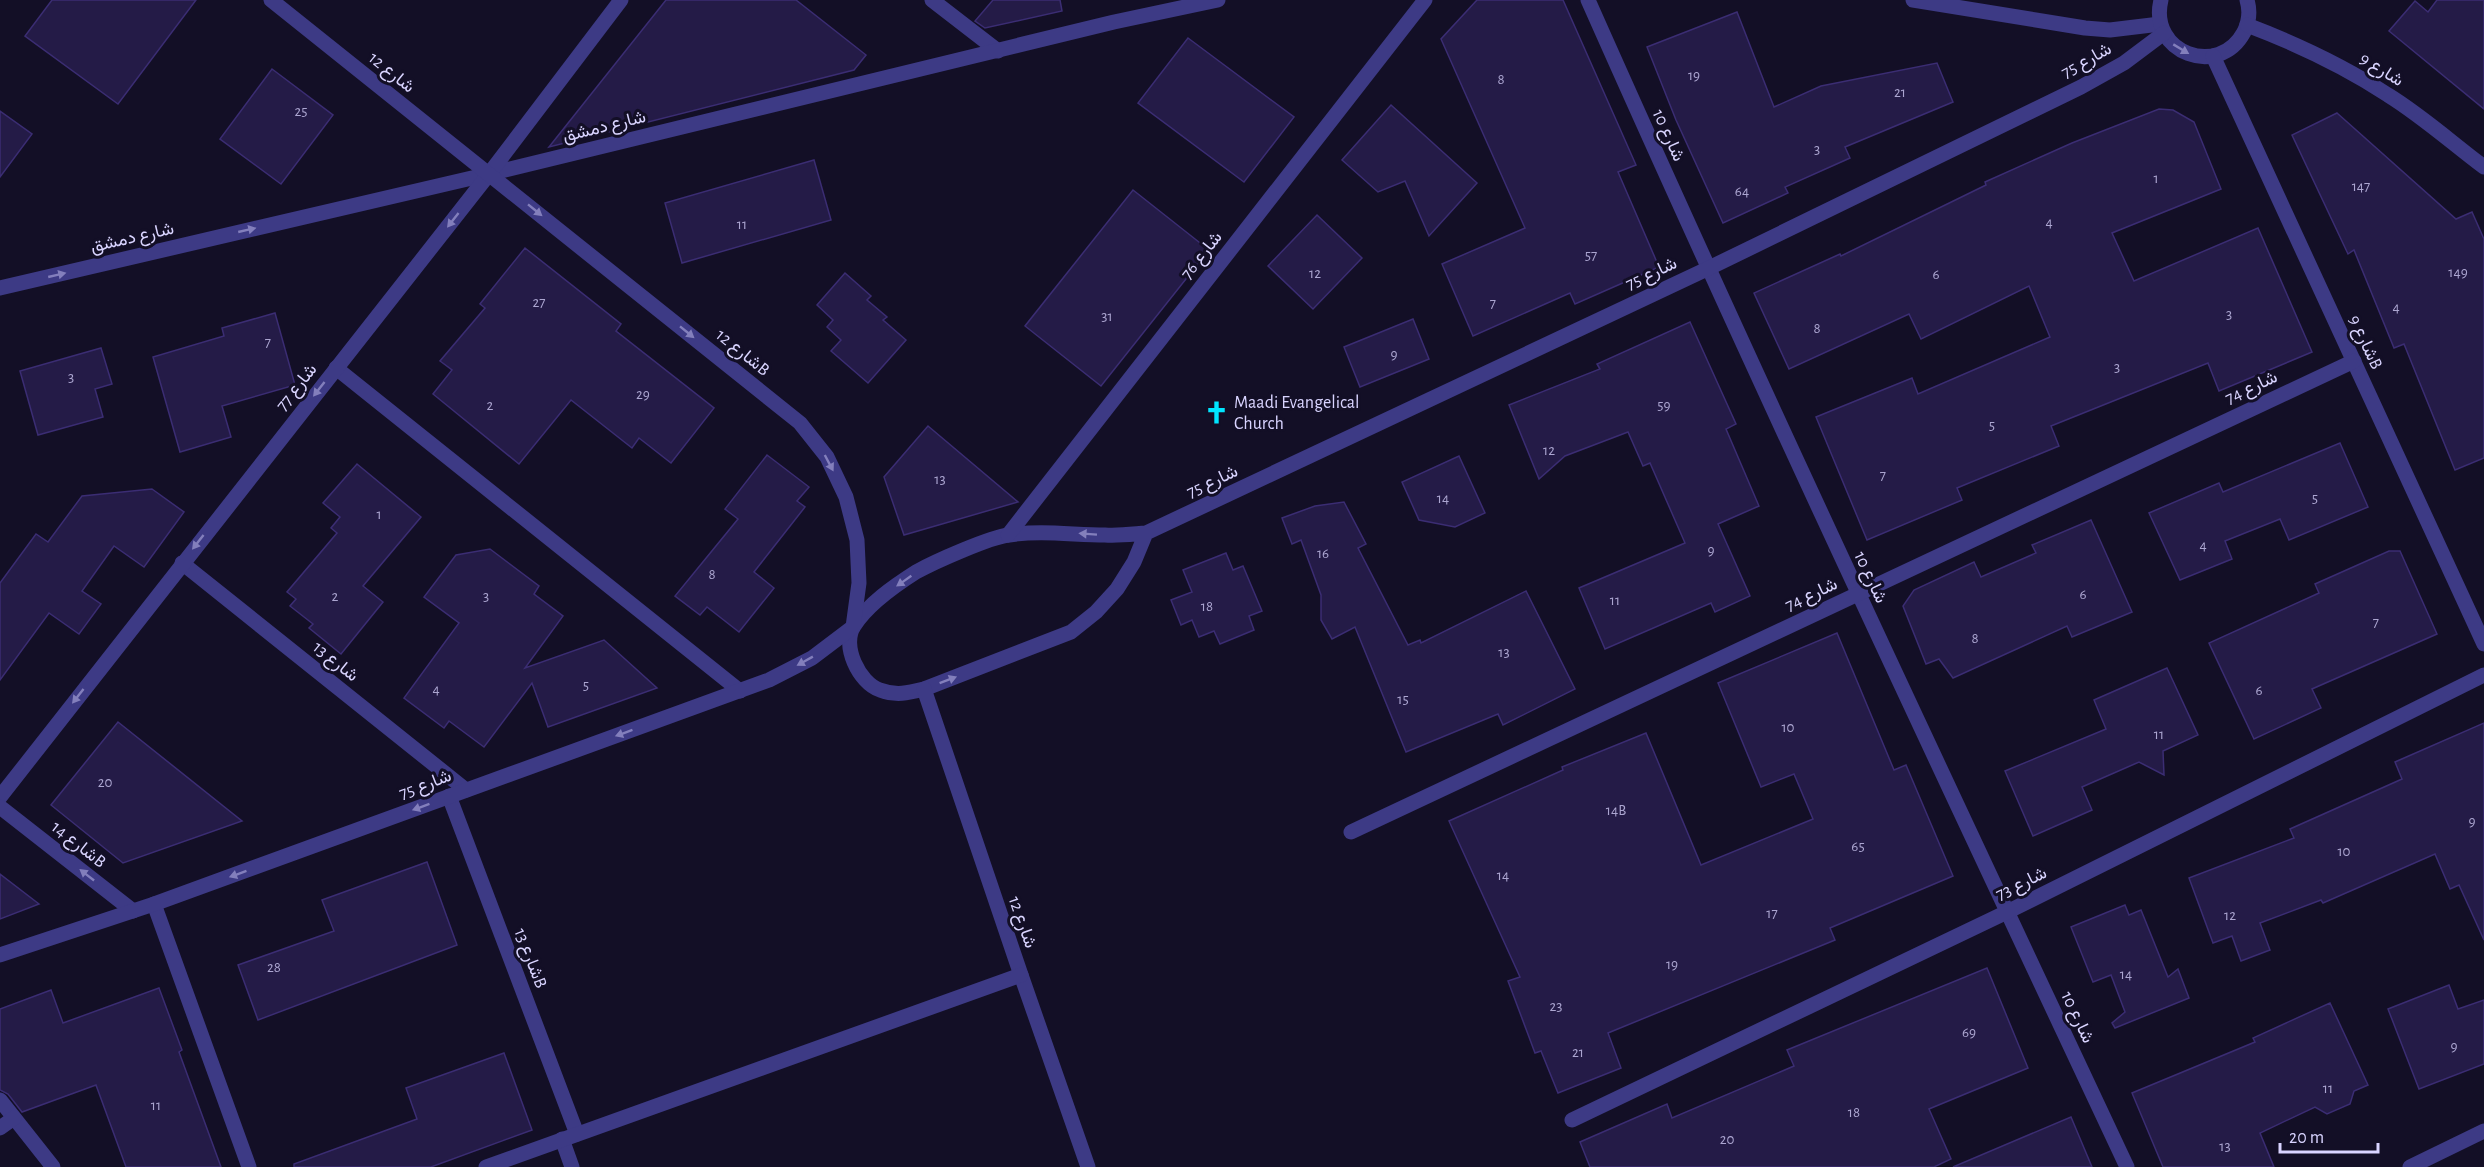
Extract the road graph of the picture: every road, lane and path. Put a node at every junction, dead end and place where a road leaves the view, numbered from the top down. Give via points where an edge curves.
1 (271, 0) edge
2 (621, 0) edge
3 (932, 0) edge
4 (1218, 0) edge
5 (1425, 0) edge
6 (1588, 0) edge
7 (1913, 0) edge
8 (2161, 0) edge
9 (2247, 0) edge
10 (2247, 25) junction
11 (2162, 29) junction
12 (998, 51) junction
13 (2213, 56) junction
14 (2484, 167) edge
15 (489, 174) junction
16 (1707, 268) junction
17 (0, 288) edge
18 (2354, 361) junction
19 (336, 368) junction
20 (1146, 533) junction
21 (1008, 535) junction
22 (182, 563) junction
23 (1857, 594) junction
24 (852, 627) junction
25 (2484, 644) edge
26 (2484, 675) edge
27 (924, 689) junction
28 (740, 691) junction
29 (466, 790) junction
30 (449, 796) junction
31 (0, 797) edge
32 (0, 807) edge
33 (1351, 832) dead end
34 (154, 904) junction
35 (133, 911) junction
36 (2007, 912) junction
37 (0, 956) edge
38 (1020, 975) junction
39 (0, 1100) edge
40 (14, 1118) junction
41 (1572, 1120) dead end
42 (0, 1128) edge
43 (2484, 1131) edge
44 (577, 1134) junction
45 (562, 1139) junction
46 (53, 1167) edge
47 (249, 1167) edge
48 (486, 1167) edge
49 (572, 1167) edge
50 (1088, 1167) edge
51 (2127, 1167) edge
52 (2410, 1167) edge

1 - 15 street, شارع 12
2 - 15 street, شارع 77
3 - 12 street
4 - 12 street, شارع دمشق
5 - 21 street, شارع 76
6 - 16 street, شارع 10
7 - 11 street via 2085,28
8 - 11 street
9 - 10 street
10 - 13 street via 2228,50
10 - 14 street, شارع 9 via 2356,75
11 -> 13 street via 2176,48 2194,56
11 - 16 street, شارع 75 via 2124,63 2080,87
12 - 15 street, شارع دمشق
13 - 18 street, شارع 9B
17 -> 15 street, شارع دمشق
15 -> 19 street, شارع 77
15 -> 24 street, شارع 12B via 800,423 827,458 846,497 857,540 859,584
16 - 20 street, شارع 75
16 - 23 street, شارع 10
18 - 23 street, شارع 74
18 - 25 street, شارع 9B
19 -> 22 street, شارع 77
19 - 28 street
20 -> 21 street, شارع 75
27 -> 20 street via 1071,632 1117,589
21 -> 24 street, شارع 75 via 918,572 881,597
22 - 29 street, شارع 13
22 -> 31 street, شارع 77
23 - 33 street, شارع 74
23 - 36 street, شارع 10
24 - 27 street via 850,651 859,674 877,690 901,695
24 -> 28 street, شارع 75 via 812,658
26 - 36 street, شارع 73
27 - 38 street, شارع 12
28 -> 29 street, شارع 75
29 - 30 street, شارع 75
30 -> 34 street, شارع 75
30 - 44 street, شارع 13B
35 -> 32 street, شارع 14B
34 - 35 street, شارع 75
34 - 47 street
35 - 37 street, شارع 75
36 - 41 street, شارع 73
36 - 51 street, شارع 10
38 - 44 street
38 - 50 street, شارع 12
39 - 40 street
40 - 42 street
40 - 46 street
43 - 52 street
44 - 45 street
45 - 48 street
45 - 49 street

